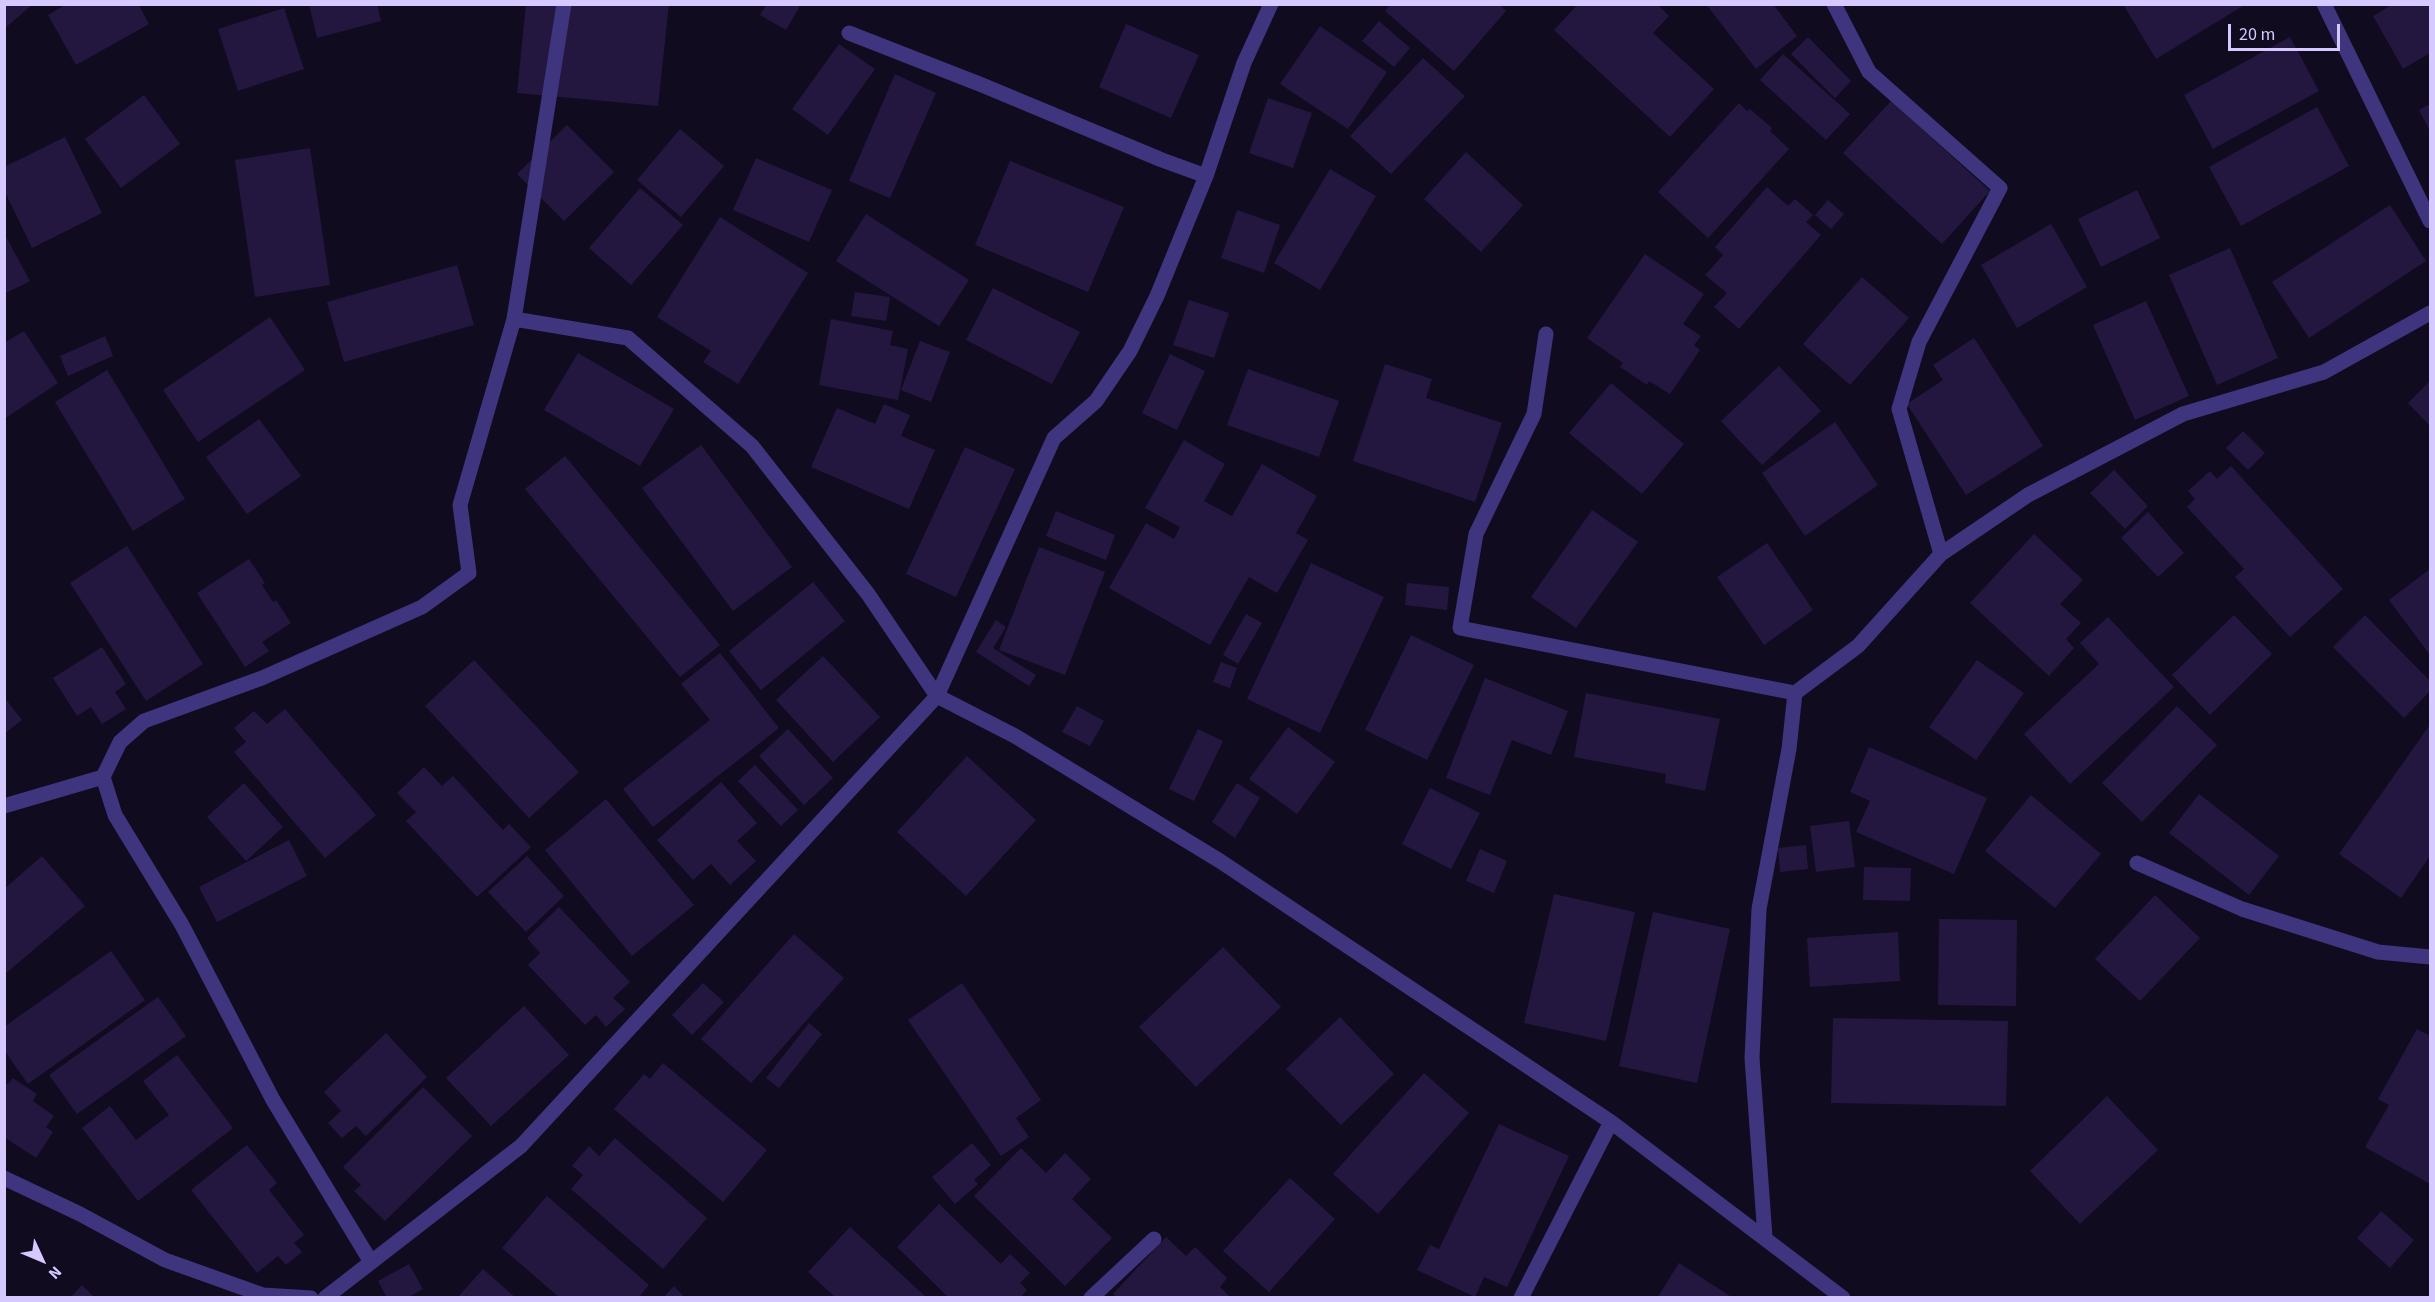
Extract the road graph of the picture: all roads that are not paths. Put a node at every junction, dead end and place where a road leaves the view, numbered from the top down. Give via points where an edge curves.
1 (564, 4) edge
2 (1271, 4) edge
3 (1834, 4) edge
4 (2324, 4) edge
5 (849, 33) dead end
6 (1206, 176) junction
7 (2430, 221) edge
8 (2430, 313) edge
9 (514, 319) junction
10 (1546, 334) dead end
11 (1941, 554) junction
12 (1795, 693) junction
13 (937, 696) junction
14 (103, 777) junction
15 (4, 806) edge
16 (2137, 863) dead end
17 (2430, 957) edge
18 (1611, 1122) junction
19 (4, 1178) edge
20 (1765, 1236) junction
21 (1154, 1239) dead end
22 (371, 1262) junction
23 (311, 1298) edge
24 (325, 1298) edge
25 (1091, 1298) edge
26 (1521, 1298) edge
27 (1843, 1298) edge

1 - 9 street
2 - 6 street via 1244,63
3 - 11 street via 1869,72 2000,188 1919,342 1899,409
4 - 7 street
5 - 6 street
6 - 13 street via 1130,351 1096,401 1054,438
8 - 11 street via 2324,372 2183,414 2028,495
9 - 13 street via 628,338 752,446 868,594
9 - 14 street via 460,504 469,573 422,607 262,678 144,721 120,742
10 - 12 street via 1534,414 1476,534 1460,628
11 - 12 street via 1858,646
12 - 20 street via 1789,749 1759,909 1752,1058
13 - 18 street via 1015,736 1220,861
13 - 22 street via 521,1146
14 - 15 street
14 - 22 street via 115,815 182,925 273,1100
16 - 17 street via 2242,909 2378,952
18 - 20 street
18 - 26 street
19 - 23 street via 165,1260 263,1294
20 - 27 street
21 - 25 street
22 - 24 street

